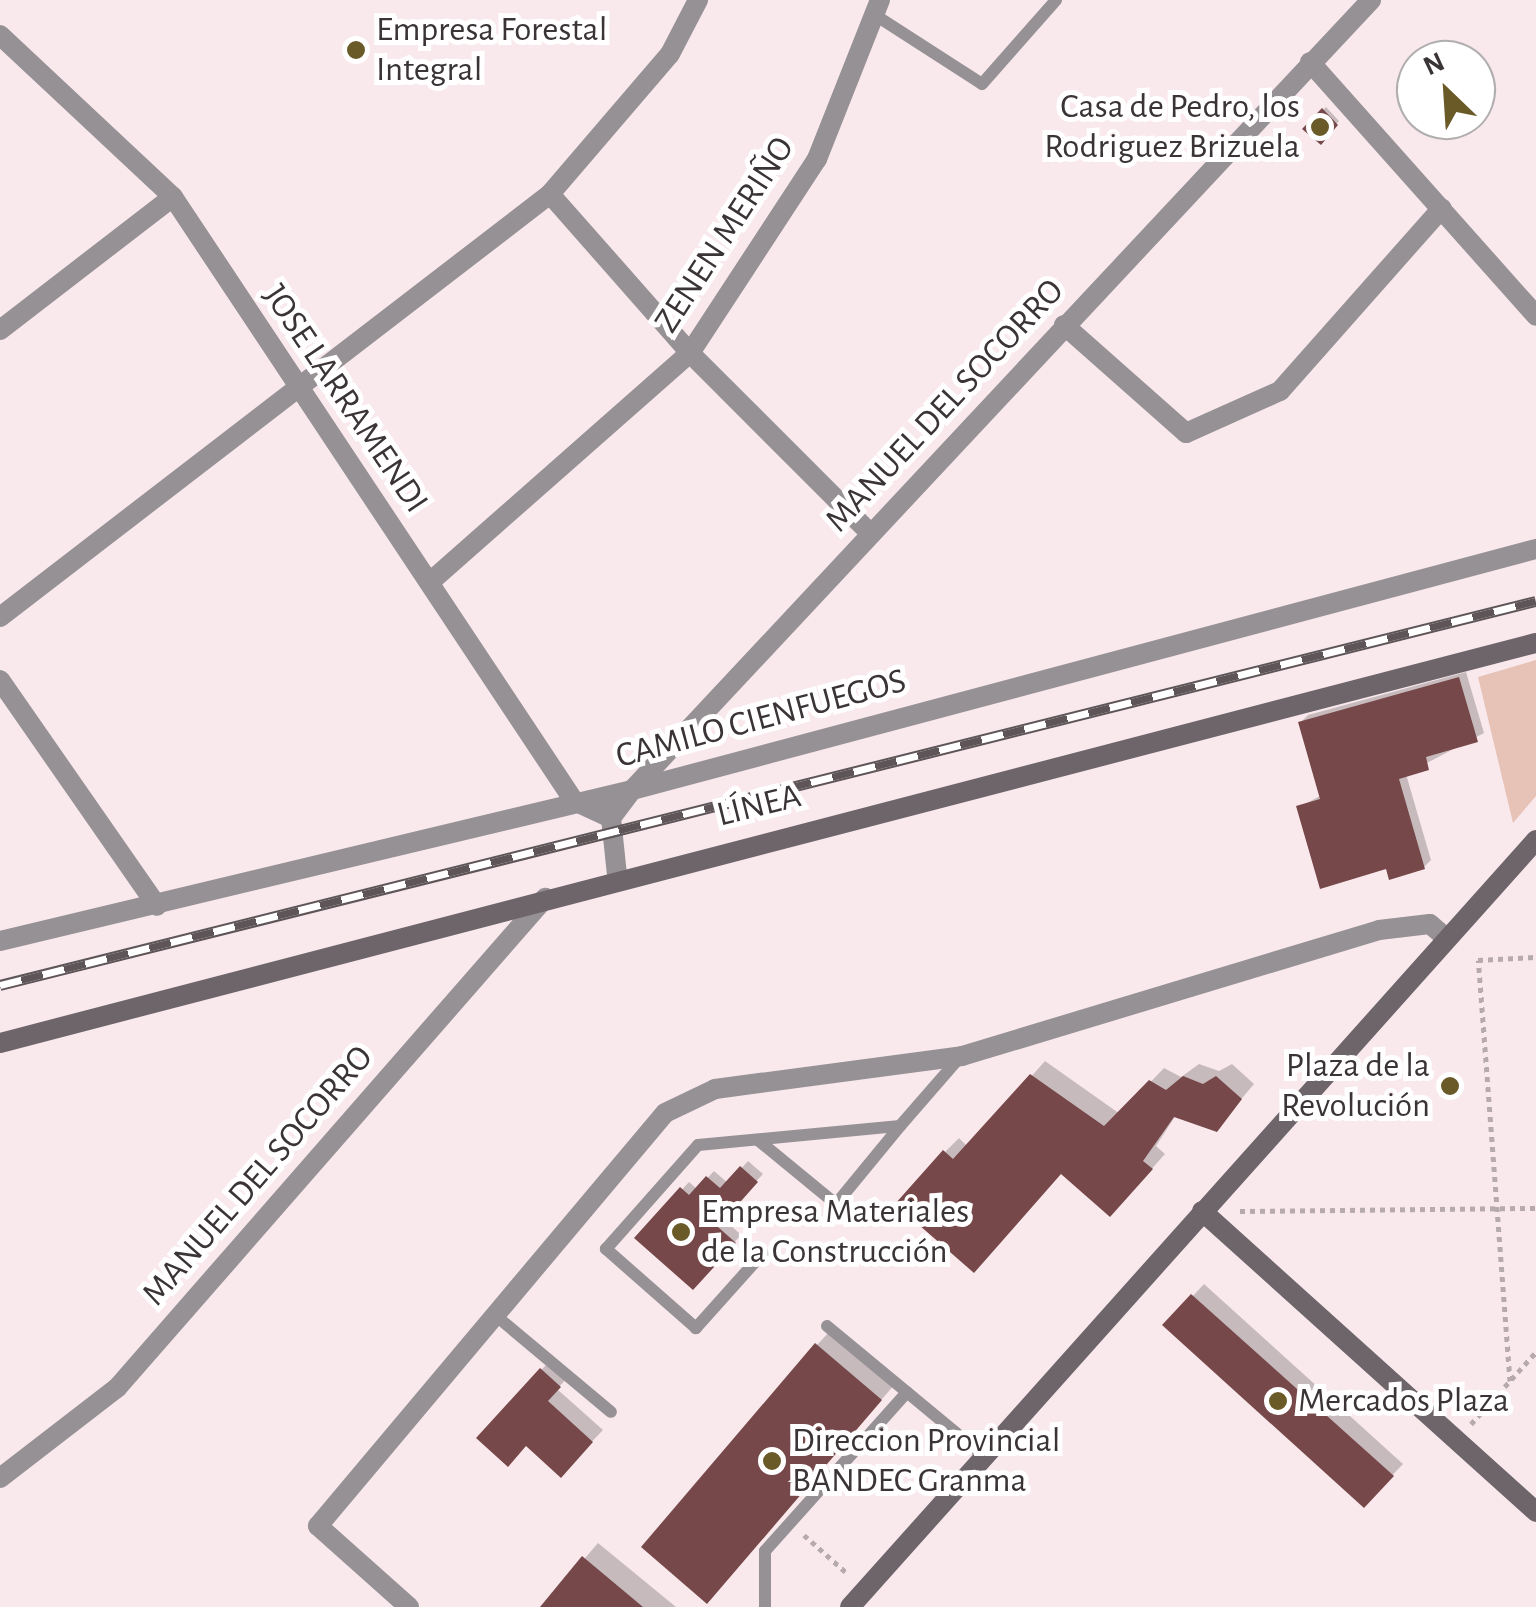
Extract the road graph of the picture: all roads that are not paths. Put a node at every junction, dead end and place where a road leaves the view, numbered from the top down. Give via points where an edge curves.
1 (698, 0) edge
2 (1056, 0) edge
3 (1359, 4) edge
4 (878, 8) edge
5 (1, 37) edge
6 (1310, 62) junction
7 (550, 194) junction
8 (173, 197) junction
9 (1442, 208) junction
10 (1536, 316) edge
11 (1064, 325) junction
12 (0, 330) edge
13 (690, 353) junction
14 (298, 393) junction
15 (871, 534) junction
16 (1536, 548) edge
17 (430, 582) junction
18 (0, 617) edge
19 (1536, 643) edge
20 (0, 680) edge
21 (632, 790) junction
22 (574, 801) junction
23 (611, 818) junction
24 (1536, 840) edge
25 (617, 875) junction
26 (546, 897) junction
27 (157, 906) junction
28 (1445, 936) junction
29 (0, 941) edge
30 (0, 1043) edge
31 (962, 1056) junction
32 (900, 1126) junction
33 (758, 1140) junction
34 (1202, 1211) junction
35 (763, 1252) dead end
36 (495, 1315) junction
37 (827, 1326) dead end
38 (907, 1392) junction
39 (611, 1412) dead end
40 (982, 1455) junction
41 (0, 1478) edge
42 (1536, 1512) edge
43 (409, 1607) edge
44 (766, 1607) edge
45 (850, 1607) edge

1 - 7 street via 670,54
2 - 4 lane via 982,84
3 - 6 street, MANUEL DEL SOCORRO
4 - 13 street, ZENEN MERIÑO via 818,160
5 - 8 street, JOSE LARRAMENDI
6 - 9 street
6 - 11 street, MANUEL DEL SOCORRO
7 - 13 street
7 - 14 street
8 - 12 street
8 - 14 street, JOSE LARRAMENDI
9 - 10 street
9 - 11 street via 1280,391 1186,433
11 - 15 street, MANUEL DEL SOCORRO
13 - 15 street
13 - 17 street, ZENEN MERIÑO
14 - 17 street, JOSE LARRAMENDI
14 - 18 street
15 - 21 street, MANUEL DEL SOCORRO
16 - 21 street, CAMILO CIENFUEGOS
17 - 22 street, JOSE LARRAMENDI
19 - 25 main road, LÍNEA
20 - 27 street
21 - 22 street, CAMILO CIENFUEGOS
21 - 23 street, MANUEL DEL SOCORRO
22 - 23 street
22 - 27 street, CAMILO CIENFUEGOS
23 - 25 street
24 - 28 main road
25 - 26 main road, LÍNEA
26 - 30 main road, LÍNEA
26 - 41 street, MANUEL DEL SOCORRO via 117,1388
27 - 29 street, CAMILO CIENFUEGOS
28 - 31 street via 1430,924 1379,930
28 - 34 main road
31 - 32 lane
31 - 36 street via 715,1089 664,1113
32 - 33 lane
32 - 33 lane via 836,1204
33 - 35 lane via 698,1145 606,1249 696,1328
34 - 40 main road
34 - 42 main road
36 - 39 lane
36 - 43 street via 318,1526
37 - 38 lane
38 - 40 lane
38 - 44 lane via 765,1552
40 - 45 main road

